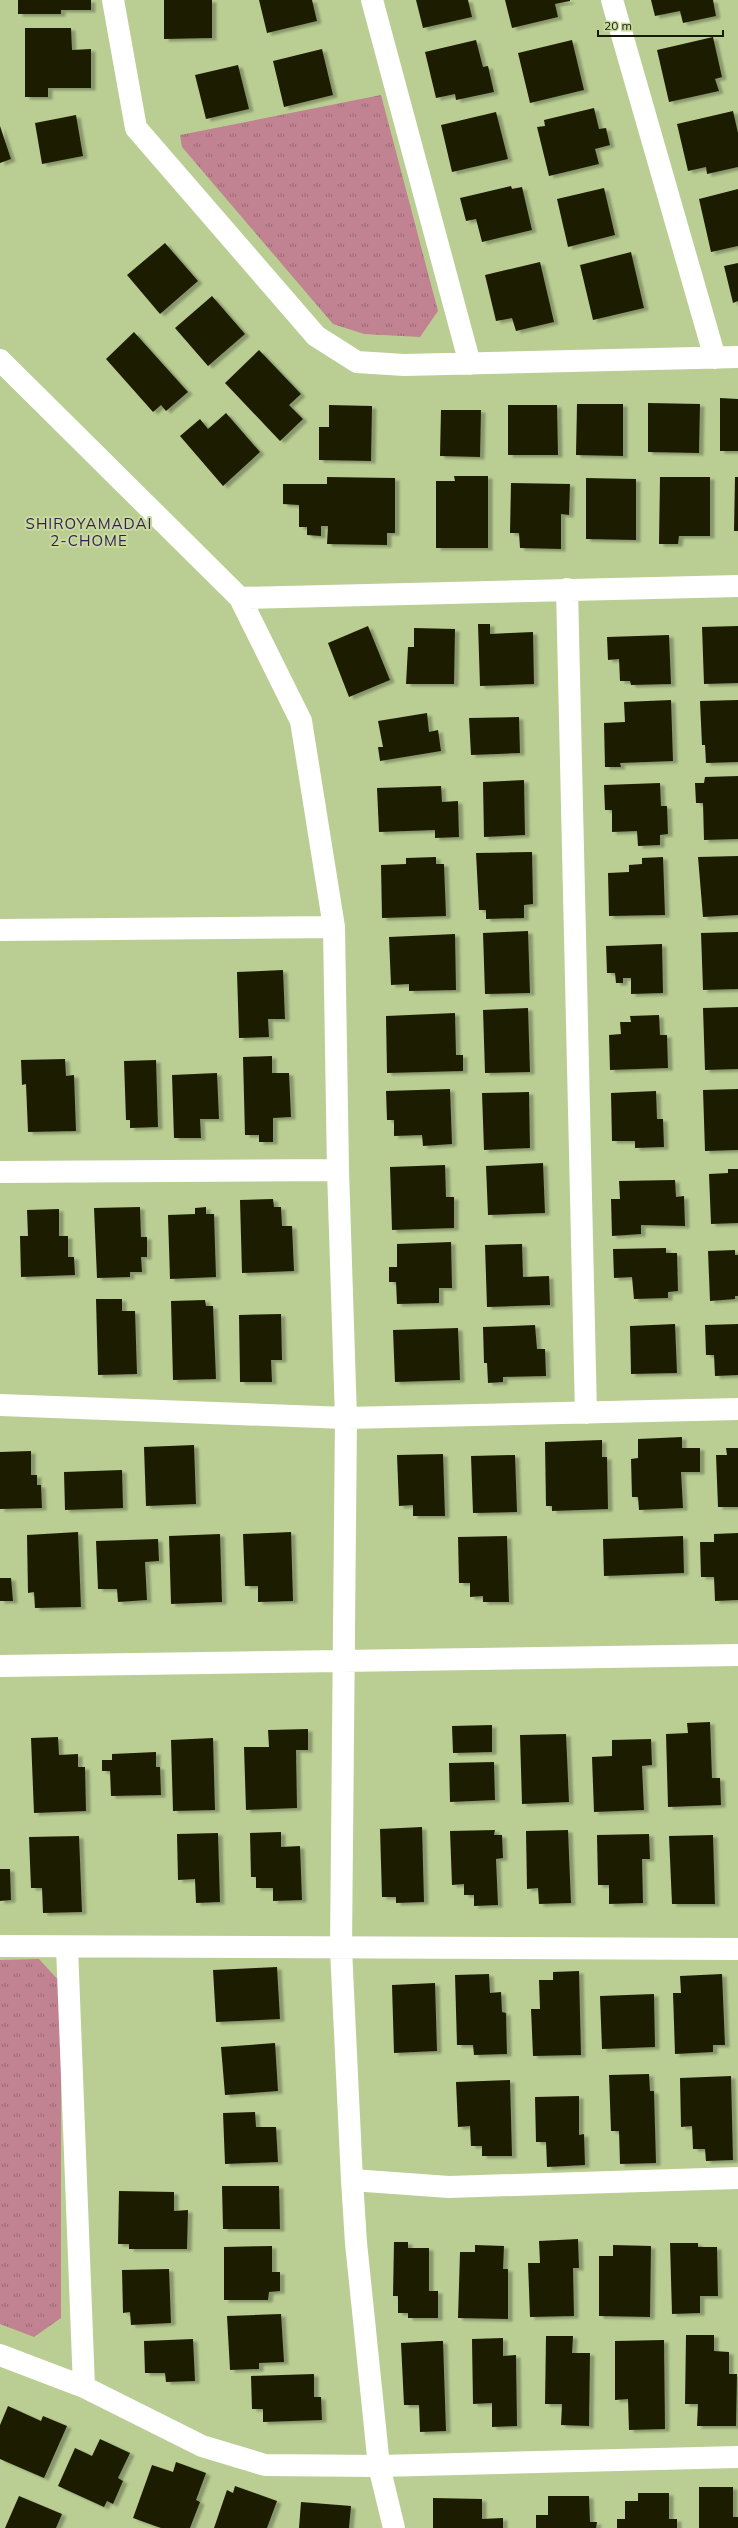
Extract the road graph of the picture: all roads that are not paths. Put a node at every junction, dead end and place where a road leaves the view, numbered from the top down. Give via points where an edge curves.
1 (113, 0) edge
2 (372, 0) edge
3 (612, 0) edge
4 (738, 357) edge
5 (715, 358) junction
6 (0, 360) edge
7 (470, 364) junction
8 (738, 586) edge
9 (567, 589) junction
10 (240, 598) junction
11 (334, 927) junction
12 (0, 930) edge
13 (338, 1170) junction
14 (0, 1172) edge
15 (0, 1405) edge
16 (738, 1409) edge
17 (586, 1413) junction
18 (346, 1418) junction
19 (738, 1655) edge
20 (342, 1659) junction
21 (0, 1666) edge
22 (0, 1946) edge
23 (67, 1947) junction
24 (341, 1949) junction
25 (738, 1949) edge
26 (738, 2178) edge
27 (352, 2180) junction
28 (0, 2355) edge
29 (84, 2387) junction
30 (738, 2457) edge
31 (379, 2466) junction
32 (394, 2528) edge

1 - 7 street via 136,128 316,336 357,362 404,365
2 - 7 street
3 - 5 street
4 - 5 street
5 - 7 street
6 - 10 street
8 - 9 street
9 - 10 street
9 - 17 street
10 - 11 street via 301,721
11 - 12 street
11 - 13 street
13 - 14 street
13 - 18 street
15 - 18 street
16 - 17 street
17 - 18 street
18 - 20 street
19 - 20 street
20 - 21 street
20 - 24 street
22 - 23 street
23 - 24 street
23 - 29 street
24 - 25 street
24 - 27 street
26 - 27 street via 449,2187
27 - 31 street
28 - 29 street
29 - 31 street via 202,2446 265,2465
30 - 31 street
31 - 32 street

